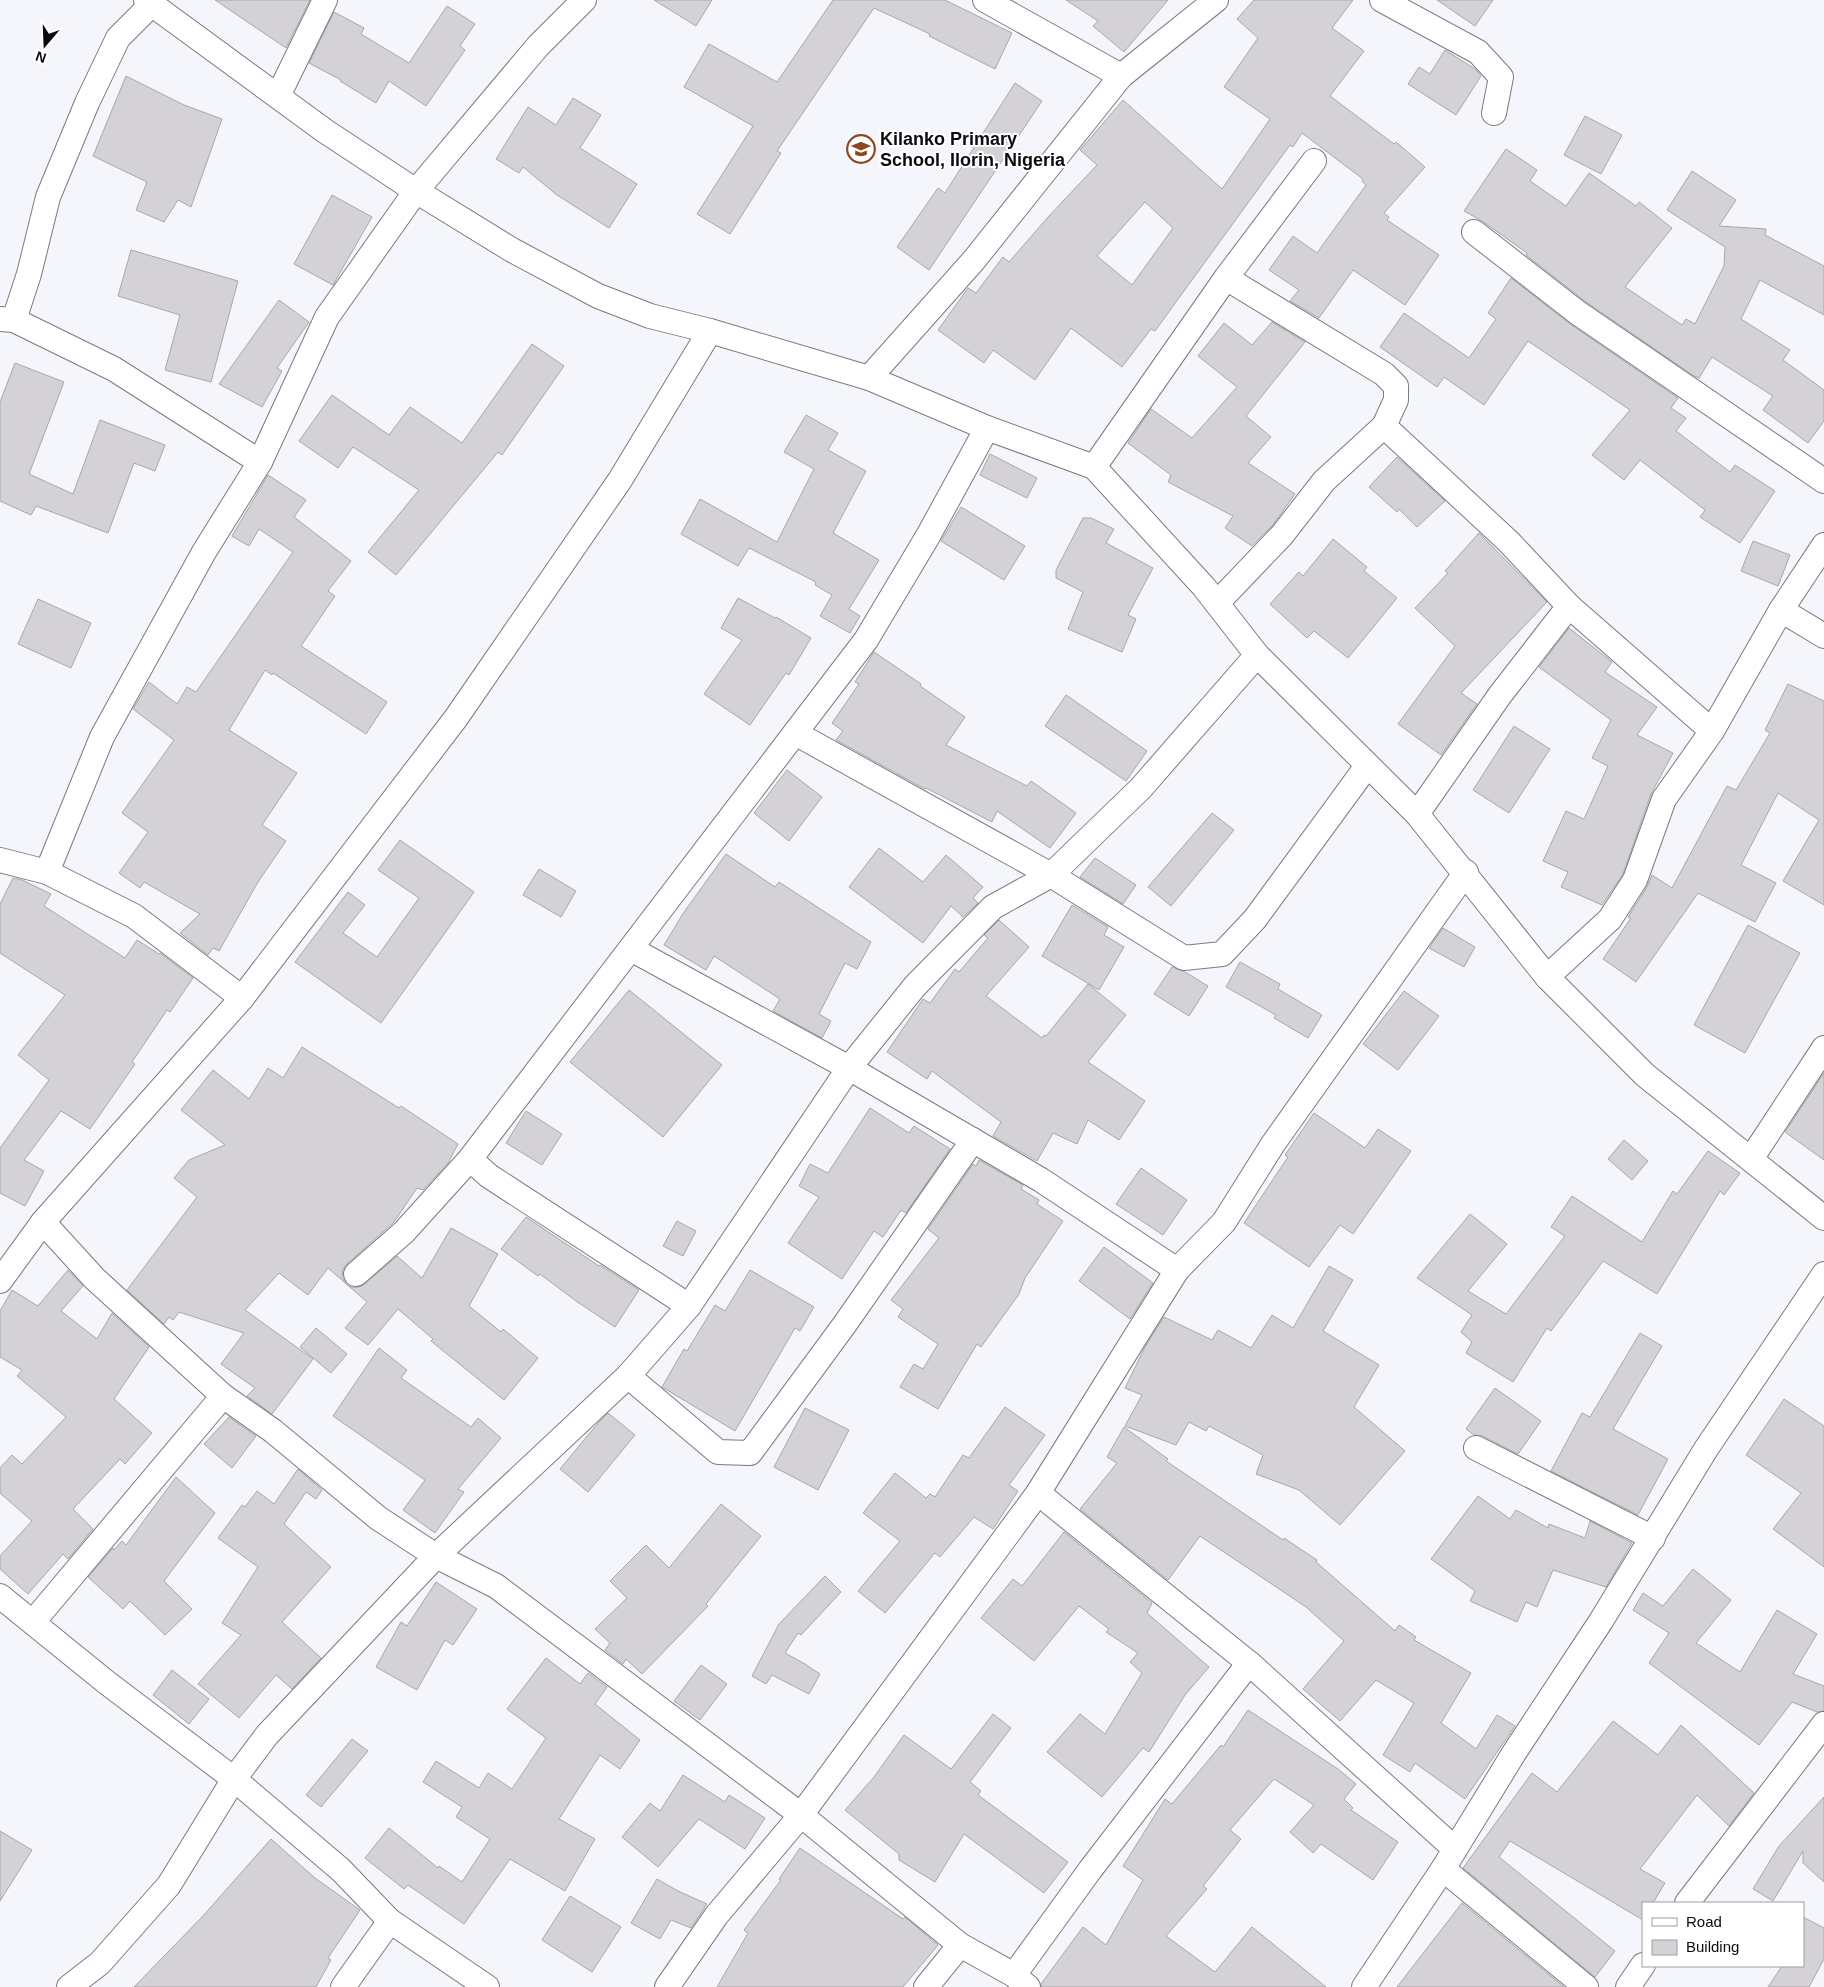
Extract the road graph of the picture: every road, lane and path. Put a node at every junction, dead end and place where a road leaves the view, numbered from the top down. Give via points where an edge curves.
1 (325, 0) edge
2 (584, 0) edge
3 (985, 0) edge
4 (1216, 0) edge
5 (1382, 0) edge
6 (149, 2) edge
7 (1121, 76) junction
8 (278, 96) junction
9 (1494, 113) dead end
10 (1314, 161) dead end
11 (416, 192) junction
12 (1474, 232) dead end
13 (1226, 278) junction
14 (7, 320) edge
15 (710, 331) junction
16 (869, 378) junction
17 (1384, 426) junction
18 (987, 428) junction
19 (260, 462) junction
20 (1094, 467) junction
21 (1824, 481) edge
22 (1824, 545) edge
23 (1217, 603) junction
24 (1569, 606) junction
25 (1781, 610) junction
26 (1824, 636) edge
27 (1257, 655) junction
28 (1712, 731) junction
29 (795, 733) junction
30 (1367, 766) junction
31 (1418, 814) junction
32 (0, 860) edge
33 (47, 872) junction
34 (1466, 872) junction
35 (1051, 875) junction
36 (631, 949) junction
37 (1547, 977) junction
38 (242, 998) junction
39 (1824, 1048) edge
40 (849, 1068) junction
41 (973, 1140) junction
42 (470, 1159) junction
43 (1751, 1160) junction
44 (1824, 1218) edge
45 (43, 1222) junction
46 (1177, 1270) junction
47 (356, 1274) dead end
48 (1824, 1274) edge
49 (0, 1281) edge
50 (689, 1306) junction
51 (628, 1376) junction
52 (223, 1396) junction
53 (1476, 1448) dead end
54 (1038, 1494) junction
55 (1652, 1538) junction
56 (436, 1556) junction
57 (0, 1596) edge
58 (33, 1622) junction
59 (1249, 1663) junction
60 (1824, 1724) edge
61 (234, 1779) junction
62 (801, 1815) junction
63 (1455, 1849) junction
64 (1443, 1869) junction
65 (1688, 1902) edge
66 (390, 1921) junction
67 (960, 1945) junction
68 (1642, 1966) edge
69 (1021, 1981) edge
70 (70, 1987) edge
71 (343, 1987) edge
72 (486, 1987) edge
73 (667, 1987) edge
74 (926, 1987) edge
75 (1364, 1987) edge
76 (1586, 1987) edge
77 (1628, 1987) edge

1 - 8 street
2 - 11 street via 538,46
3 - 7 street
4 - 7 street
5 - 9 street via 1478,52 1501,77
6 - 8 street
6 - 14 street via 118,38 87,104 48,197 29,274
7 - 16 street via 974,260
8 - 11 street
10 - 13 street
11 - 15 street via 512,250 598,296 650,316
11 - 19 street via 327,317
12 - 21 street via 1578,313
13 - 17 street via 1384,374 1396,386 1396,400
13 - 20 street
14 - 19 street via 114,369
15 - 16 street
15 - 38 street via 620,480 456,718
16 - 18 street
17 - 23 street via 1324,481 1282,535
17 - 24 street via 1509,542
18 - 20 street
18 - 29 street via 866,640
19 - 33 street via 204,552 102,737
20 - 23 street
22 - 25 street
23 - 27 street
24 - 28 street
24 - 31 street via 1500,695
25 - 26 street
25 - 28 street
27 - 30 street
27 - 35 street via 1141,788
28 - 37 street via 1664,799 1635,880 1610,919
29 - 35 street
29 - 36 street
30 - 31 street
30 - 35 street via 1255,918 1222,954 1184,958
31 - 34 street
32 - 33 street
33 - 38 street via 134,916
34 - 37 street
34 - 46 street via 1273,1144 1224,1222
35 - 40 street via 993,907 915,986
36 - 40 street
36 - 42 street
37 - 43 street via 1645,1075
38 - 45 street
39 - 43 street
40 - 41 street
40 - 50 street
41 - 46 street via 1041,1180
41 - 51 street via 845,1324 750,1452 718,1452
42 - 47 street via 404,1232
42 - 50 street via 496,1181
43 - 44 street
45 - 49 street
45 - 52 street via 95,1279
46 - 54 street
48 - 55 street via 1706,1449
50 - 51 street
51 - 56 street
52 - 56 street via 274,1431 378,1518
52 - 58 street
53 - 55 street
54 - 59 street
54 - 62 street
55 - 63 street
56 - 61 street via 267,1735
56 - 62 street via 496,1586
57 - 58 street
58 - 61 street
59 - 63 street
59 - 69 street via 1090,1870
60 - 65 street
61 - 66 street via 341,1870
61 - 70 street via 169,1885 100,1963
62 - 67 street
62 - 73 street via 716,1916
63 - 64 street
64 - 75 street
64 - 76 street
66 - 71 street
66 - 72 street
67 - 69 street
67 - 74 street
68 - 77 street

